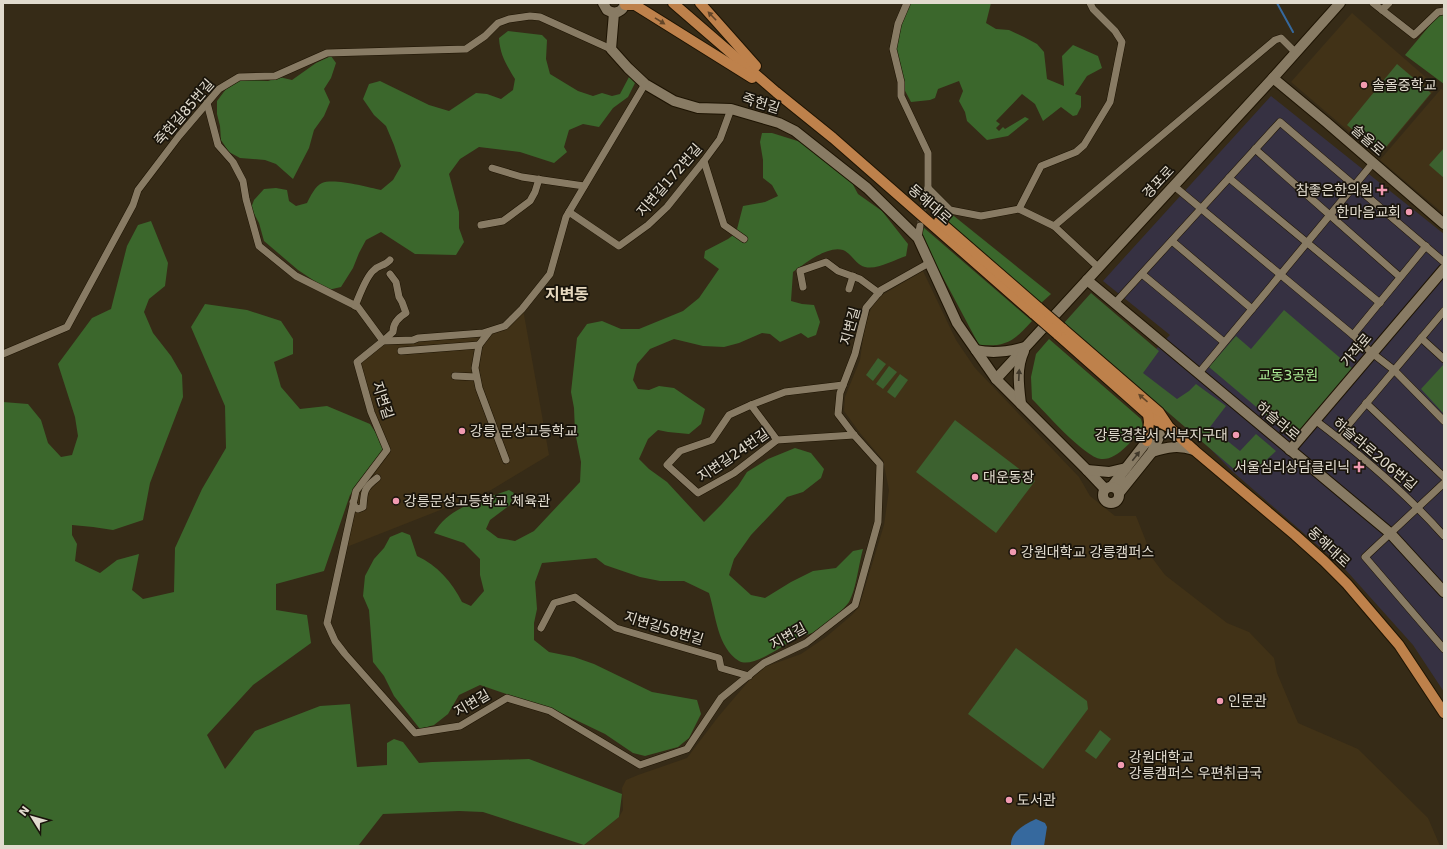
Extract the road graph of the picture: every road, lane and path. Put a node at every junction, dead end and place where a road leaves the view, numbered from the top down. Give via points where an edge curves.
1 (603, 3) edge
2 (673, 3) edge
3 (683, 3) edge
4 (700, 3) edge
5 (907, 3) edge
6 (1090, 3) edge
7 (1340, 3) edge
8 (1373, 3) edge
9 (1389, 3) edge
10 (625, 4) edge
11 (1382, 10) junction
12 (1444, 11) edge
13 (614, 13) junction
14 (611, 49) junction
15 (1295, 52) junction
16 (756, 66) junction
17 (1273, 78) junction
18 (645, 84) junction
19 (776, 92) junction
20 (206, 103) junction
21 (731, 109) junction
22 (1255, 149) junction
23 (704, 161) junction
24 (1373, 163) junction
25 (492, 168) dead end
26 (1229, 178) junction
27 (539, 179) junction
28 (1354, 184) junction
29 (584, 186) junction
30 (1174, 186) junction
31 (928, 188) junction
32 (925, 196) tunnel mouth
33 (1019, 209) junction
34 (1201, 209) junction
35 (568, 212) junction
36 (1329, 214) junction
37 (481, 224) dead end
38 (1444, 224) edge
39 (920, 226) tunnel mouth
40 (1054, 226) junction
41 (918, 238) junction
42 (744, 239) dead end
43 (1172, 241) junction
44 (1307, 242) junction
45 (1426, 246) junction
46 (390, 260) dead end
47 (1444, 262) edge
48 (929, 263) junction
49 (1098, 268) junction
50 (1444, 269) edge
51 (390, 274) dead end
52 (1142, 274) junction
53 (1280, 274) junction
54 (853, 276) junction
55 (1400, 277) junction
56 (1087, 280) junction
57 (803, 287) dead end
58 (849, 289) dead end
59 (879, 293) junction
60 (1115, 303) junction
61 (1380, 303) junction
62 (355, 306) junction
63 (1252, 309) junction
64 (1036, 311) junction
65 (1444, 311) edge
66 (1059, 331) junction
67 (489, 332) junction
68 (1353, 335) junction
69 (1421, 338) junction
70 (383, 341) junction
71 (1224, 342) junction
72 (479, 344) junction
73 (1026, 346) junction
74 (976, 350) junction
75 (401, 351) dead end
76 (1372, 353) junction
77 (3, 354) edge
78 (1444, 359) edge
79 (1394, 370) junction
80 (1198, 373) junction
81 (455, 376) dead end
82 (476, 377) junction
83 (996, 379) junction
84 (843, 385) junction
85 (1366, 403) junction
86 (1021, 404) junction
87 (751, 405) junction
88 (1148, 414) junction
89 (1315, 420) junction
90 (1444, 421) edge
91 (1168, 427) junction
92 (854, 435) junction
93 (1160, 435) junction
94 (1338, 437) junction
95 (777, 440) junction
96 (1147, 441) junction
97 (1194, 450) junction
98 (1290, 450) junction
99 (1152, 452) junction
100 (506, 460) dead end
101 (1126, 468) junction
102 (1087, 470) junction
103 (1444, 477) edge
104 (377, 478) dead end
105 (1444, 483) edge
106 (1112, 489) junction
107 (353, 502) junction
108 (1418, 508) junction
109 (1390, 533) junction
110 (1444, 536) edge
111 (1444, 592) edge
112 (541, 628) dead end
113 (1444, 648) edge
114 (749, 676) junction
115 (1444, 712) edge

1 - 13 street via 607,10
2 - 19 main road, 동해대로
3 - 16 main road, 동해대로
16 -> 4 main road
5 - 31 street via 898,24 894,49 901,82 901,96 928,153
6 - 33 street via 1122,42 1110,102 1080,149 1040,166
7 - 15 street, 경포로
8 - 11 street
9 - 11 street
10 - 13 street via 621,11
10 -> 19 main road via 635,5
11 - 12 street via 1414,36 1438,12
13 - 14 street
14 - 18 street, 죽헌길
14 - 20 street, 죽헌길85번길 via 540,17 530,16 498,23 466,49 327,53 275,76 239,77 219,89
15 - 17 street, 경포로
15 - 40 street via 1281,38 1275,40
16 - 64 main road, 동해대로 via 889,178
17 - 24 street, 솔올로
17 - 30 street, 경포로
18 - 21 street, 죽헌길 via 674,101 698,108
18 - 29 street
19 - 64 main road, 동해대로
20 - 62 street via 218,145 233,162 243,181 259,246 296,276
20 - 77 street, 죽헌길85번길 via 138,190 133,205 67,327
21 - 23 street, 지변길172번길 via 720,139
21 - 41 street, 죽헌길 via 779,123 794,131 867,188
22 - 26 street
22 - 28 street via 1280,122
22 - 36 street
23 - 35 street, 지변길172번길 via 667,207 619,246
23 - 42 street via 724,225
24 - 28 street
24 - 38 street, 솔올로
25 - 27 street via 522,178
26 - 34 street
26 - 44 street
27 - 29 street
27 - 37 street via 530,201 503,221
28 - 36 street
28 - 45 street
29 - 35 street
30 - 34 street
30 - 49 street, 경포로
31 - 32 street
31 - 33 street via 950,210 981,216
33 - 40 street
34 - 43 street
34 - 53 street
35 - 67 street via 550,274 514,318 505,326
36 - 44 street
36 - 55 street
39 - 41 street
40 - 49 street
41 - 48 street
43 - 52 street
43 - 63 street
44 - 53 street
44 - 61 street
45 - 47 street
45 - 55 street
46 - 62 street via 369,275
48 - 59 street, 지변길
48 - 74 street via 957,323
49 - 56 street, 경포로
50 - 76 street, 가작로
51 - 70 street via 396,282 406,313 396,321 393,332
52 - 60 street
52 - 71 street
53 - 63 street
53 - 68 street
54 - 57 street via 838,271 826,262 800,271
54 - 58 street
54 - 59 street
55 - 61 street
56 - 60 street, 하슬라로
56 - 73 street, 경포로
59 - 84 street, 지변길 via 866,308 855,354
60 - 80 street, 하슬라로
61 - 68 street
62 - 70 street
63 - 71 street
64 - 66 main road, 동해대로, bridge
65 - 69 street
66 - 88 main road, 동해대로
91 -> 66 main road, 동해대로 via 1159,412
67 - 70 street
67 - 72 street
68 - 76 street
69 - 78 street
69 - 79 street
70 - 107 street, 지변길 via 357,362 371,412 387,450 356,491
71 - 80 street
72 - 75 street
72 - 82 street
73 - 74 street via 996,353
73 - 83 street, 경포로
86 -> 73 street via 1018,377
74 - 83 street
76 - 79 street
76 - 89 street, 가작로
79 - 85 street
79 - 90 street
80 - 98 street, 하슬라로
81 - 82 street
82 - 100 street
83 - 86 street
84 - 87 street via 785,392
84 - 92 street, 지변길 via 838,414
85 - 94 street
85 - 103 street, 하슬라로206번길
86 - 102 street
87 - 95 street
87 - 95 street, 지변길24번길 via 729,416 712,440 680,451 667,465 698,493 734,473
88 - 91 main road, 동해대로
88 - 96 main road
89 - 94 street, 하슬라로206번길
89 - 98 street, 가작로
91 - 93 street
91 - 97 main road, 동해대로
92 - 95 street, 지변길24번길
92 - 114 street, 지변길 via 880,464 878,522 854,605 806,643 764,663
93 - 96 street
93 - 99 street
94 - 108 street, 하슬라로206번길
101 -> 96 street
97 - 99 street via 1177,447
97 - 115 main road, 동해대로 via 1324,561 1347,584 1399,645
98 - 109 street, 하슬라로
99 - 106 street
101 - 102 street via 1109,472
101 - 106 street
102 - 106 street
104 - 107 street via 364,491 363,507 358,509
105 - 108 street, 하슬라로206번길
107 - 114 street, 지변길 via 327,623 345,654 415,733 460,726 507,698 550,711 640,765 687,749 721,698
108 - 109 street, 하슬라로206번길
108 - 110 street, 하슬라로206번길
109 - 111 street, 하슬라로
109 - 113 street, 하슬라로206번길 via 1365,557
112 - 114 street, 지변길58번길 via 554,603 575,597 616,628 719,658 722,668

